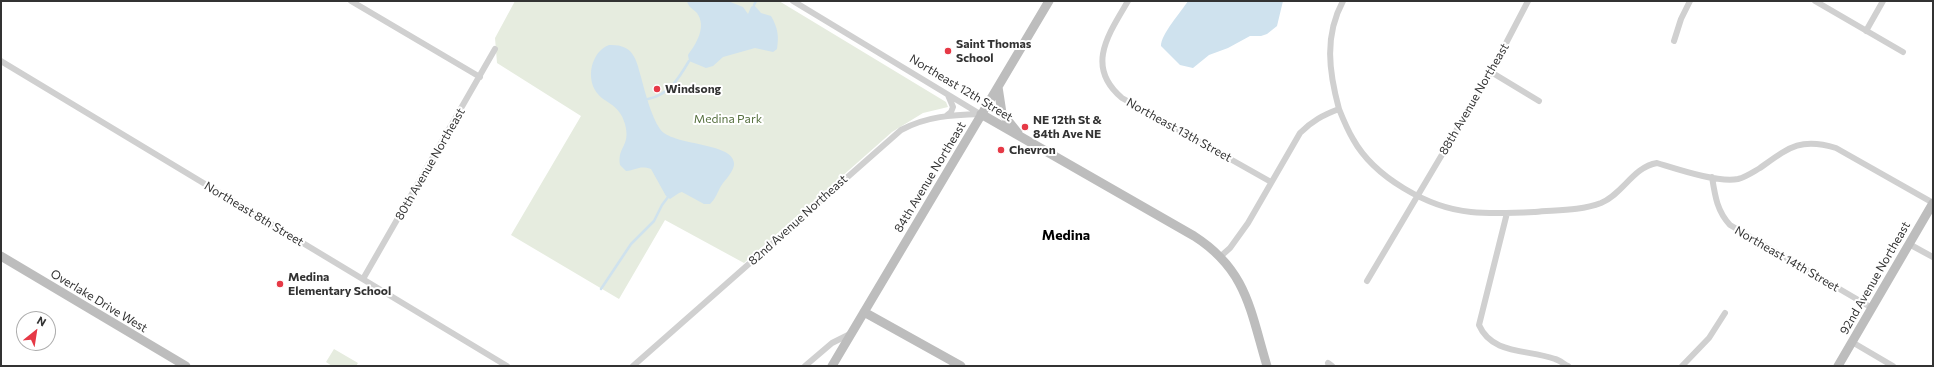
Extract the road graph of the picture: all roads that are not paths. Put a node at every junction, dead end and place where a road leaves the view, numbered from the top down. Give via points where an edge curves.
1 (351, 1) edge
2 (793, 1) edge
3 (1049, 1) edge
4 (1128, 1) edge
5 (1344, 1) edge
6 (1528, 1) edge
7 (1690, 1) edge
8 (1815, 1) edge
9 (1883, 1) edge
10 (1866, 31) junction
11 (1674, 41) dead end
12 (495, 49) dead end
13 (1903, 52) dead end
14 (1, 61) edge
15 (1491, 72) junction
16 (480, 77) junction
17 (998, 87) junction
18 (947, 93) junction
19 (1539, 101) dead end
20 (1339, 108) junction
21 (981, 114) junction
22 (946, 116) junction
23 (1023, 138) junction
24 (1712, 177) junction
25 (1271, 182) junction
26 (1418, 196) junction
27 (1933, 203) edge
28 (1507, 214) junction
29 (1909, 244) junction
30 (1, 256) edge
31 (1221, 256) junction
32 (1933, 257) edge
33 (363, 279) junction
34 (1367, 281) dead end
35 (1872, 308) junction
36 (864, 312) junction
37 (1726, 314) dead end
38 (850, 334) junction
39 (1852, 342) junction
40 (504, 365) edge
41 (186, 366) edge
42 (633, 366) edge
43 (805, 366) edge
44 (832, 366) edge
45 (960, 366) edge
46 (1267, 366) edge
47 (1568, 366) edge
48 (1682, 366) edge
49 (1838, 366) edge
50 (1894, 366) edge

1 - 16 street
2 - 18 street, Northeast 12th Street
3 - 17 main road, 84th Avenue Northeast
4 - 25 street, Northeast 13th Street via 1108,35 1103,50 1102,65 1112,90
5 - 20 street via 1335,18 1329,58
6 - 15 street, 88th Avenue Northeast
7 - 11 street
8 - 10 street
9 - 10 street
10 - 13 street
12 - 16 street, 80th Avenue Northeast
14 - 33 street, Northeast 8th Street
15 - 19 street
15 - 26 street, 88th Avenue Northeast
16 - 33 street, 80th Avenue Northeast
17 - 21 main road, 84th Avenue Northeast
17 - 23 main road via 1002,113
18 - 21 street, Northeast 12th Street
18 - 22 street via 952,107
20 - 25 street via 1309,123 1300,133
20 - 26 street via 1353,140 1365,156 1398,185
21 - 22 street, 82nd Avenue Northeast
21 - 23 main road, Northeast 12th Street
21 - 36 main road, 84th Avenue Northeast
22 - 42 street, 82nd Avenue Northeast via 915,122 888,140
23 - 31 main road, Northeast 12th Street via 1194,236
24 - 27 street via 1737,180 1792,147 1821,143 1848,155
24 - 28 street via 1657,163 1649,164 1602,203 1583,208
24 - 35 street, Northeast 14th Street via 1716,203 1721,216 1730,225
25 - 31 street via 1248,223
26 - 28 street via 1443,206 1470,212
26 - 34 street, 88th Avenue Northeast
27 - 29 main road, 92nd Avenue Northeast
28 - 47 street via 1479,325 1487,338 1504,348 1555,359
29 - 32 street
29 - 35 main road, 92nd Avenue Northeast
30 - 41 main road, Overlake Drive West
31 - 46 main road, Northeast 12th Street via 1240,283
33 - 40 street, Northeast 8th Street
35 - 39 main road, 92nd Avenue Northeast
36 - 38 main road, 84th Avenue Northeast
36 - 45 main road
37 - 48 street via 1709,338
38 - 43 street via 832,343
38 - 44 main road, 84th Avenue Northeast
39 - 49 main road, 92nd Avenue Northeast
39 - 50 street

